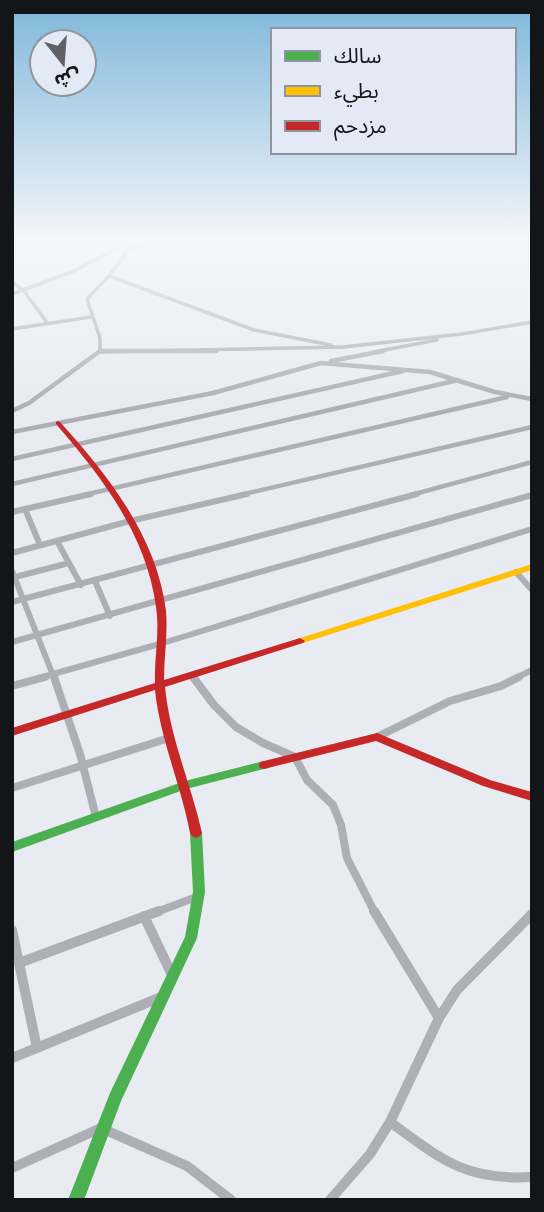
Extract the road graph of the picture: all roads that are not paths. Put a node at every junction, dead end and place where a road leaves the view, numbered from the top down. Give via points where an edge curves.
1 (28, 297) edge
2 (89, 297) edge
3 (164, 297) edge
4 (91, 317) junction
5 (532, 322) edge
6 (48, 324) junction
7 (12, 330) edge
8 (462, 334) junction
9 (343, 347) junction
10 (100, 351) junction
11 (321, 363) junction
12 (411, 369) junction
13 (460, 380) junction
14 (512, 396) junction
15 (532, 399) edge
16 (12, 411) edge
17 (58, 423) junction
18 (532, 427) edge
19 (12, 432) edge
20 (77, 445) junction
21 (12, 459) edge
22 (532, 462) edge
23 (93, 466) junction
24 (12, 484) edge
25 (113, 489) junction
26 (532, 495) edge
27 (25, 509) junction
28 (12, 512) edge
29 (130, 521) junction
30 (532, 529) edge
31 (57, 541) junction
32 (40, 545) junction
33 (12, 553) edge
34 (69, 563) junction
35 (150, 567) junction
36 (532, 567) edge
37 (516, 572) junction
38 (14, 574) edge
39 (95, 581) junction
40 (81, 584) junction
41 (532, 590) edge
42 (23, 598) junction
43 (12, 601) edge
44 (160, 602) junction
45 (110, 615) junction
46 (36, 635) junction
47 (12, 642) edge
48 (163, 643) junction
49 (532, 670) edge
50 (52, 673) junction
51 (192, 676) junction
52 (12, 685) edge
53 (159, 687) junction
54 (69, 714) junction
55 (12, 732) edge
56 (377, 737) junction
57 (169, 738) junction
58 (295, 757) junction
59 (86, 765) junction
60 (185, 785) junction
61 (12, 788) edge
62 (532, 797) edge
63 (96, 817) junction
64 (12, 847) edge
65 (199, 896) junction
66 (532, 914) edge
67 (144, 916) junction
68 (12, 930) edge
69 (13, 943) edge
70 (19, 963) junction
71 (173, 977) junction
72 (161, 997) junction
73 (439, 1018) junction
74 (37, 1048) junction
75 (12, 1058) edge
76 (390, 1122) junction
77 (101, 1128) junction
78 (12, 1168) edge
79 (532, 1177) edge
80 (76, 1200) edge
81 (231, 1200) edge
82 (330, 1200) edge

1 - 6 street
2 - 4 street
3 - 9 street via 254,330
4 - 6 street
4 - 10 street via 102,344
5 - 8 street
6 - 7 street
8 - 9 street
8 - 11 street
9 - 10 street
10 - 16 street
11 - 12 street
11 - 17 street via 213,393
12 - 13 street
12 - 20 street
13 - 14 street
13 - 23 street
14 - 15 street
14 - 25 street
17 - 19 street
17 - 20 street
18 - 29 street
20 - 21 street
20 - 23 street
22 - 35 street
23 - 24 street
23 - 25 street
25 - 27 street
25 - 29 street
26 - 44 street
27 - 28 street
27 - 32 street
29 - 31 street
29 - 35 street
30 - 48 street
31 - 32 street
31 - 34 street
32 - 33 street
34 - 38 street
34 - 40 street
35 - 39 street
35 - 44 street
36 - 37 street
37 - 41 street
37 - 51 street
38 - 42 street
39 - 40 street
39 - 45 street
40 - 42 street
42 - 43 street
42 - 46 street
44 - 45 street
44 - 48 street
45 - 46 street
46 - 47 street
46 - 50 street
48 - 50 street
48 - 53 street
49 - 56 street via 501,686 450,701
50 - 52 street
50 - 54 street
51 - 53 street
51 - 58 street via 220,716 263,745
53 - 54 street
53 - 57 street
54 - 55 street
54 - 59 street
56 - 58 street
56 - 62 street
57 - 59 street
57 - 60 street
58 - 60 street
58 - 73 street via 307,780 333,805 347,858 387,936
59 - 61 street
59 - 63 street
60 - 63 street
60 - 65 street via 200,866
63 - 64 street
65 - 67 street
65 - 71 street via 194,929
66 - 73 street via 457,990
67 - 70 street
67 - 71 street
68 - 69 street
69 - 70 street
70 - 74 street
71 - 72 street
72 - 74 street
72 - 77 street
73 - 76 street
74 - 75 street
76 - 79 street via 457,1169 490,1179
76 - 82 street via 370,1154
77 - 78 street
77 - 80 street
77 - 81 street via 194,1169

